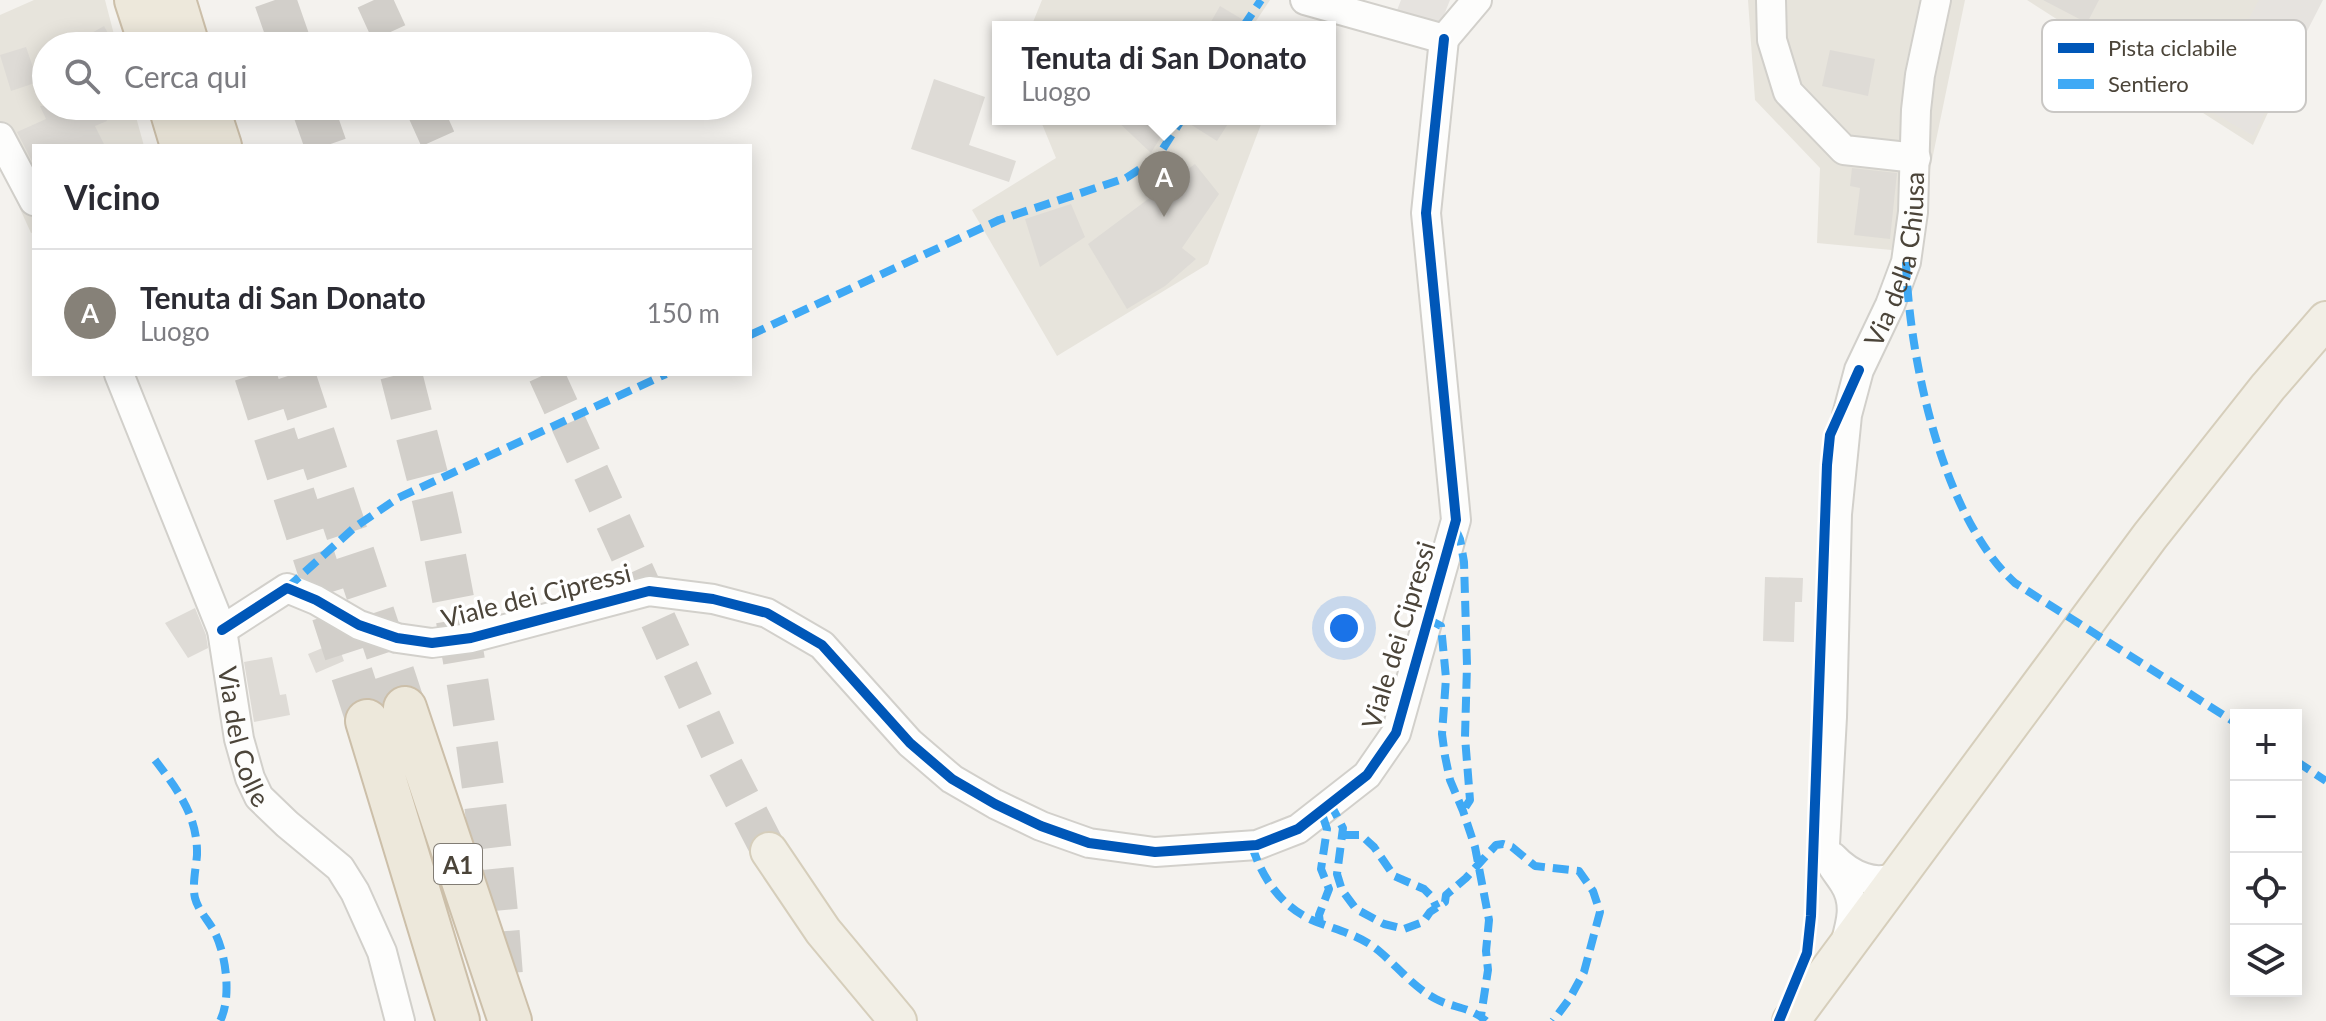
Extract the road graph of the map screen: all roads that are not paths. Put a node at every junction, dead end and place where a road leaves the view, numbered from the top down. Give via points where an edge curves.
1 (136, 0) edge
2 (174, 0) edge
3 (1305, 0) edge
4 (1477, 0) edge
5 (1771, 0) edge
6 (1936, 0) edge
7 (146, 32) edge
8 (184, 32) edge
9 (1444, 39) junction
10 (174, 120) edge
11 (212, 120) edge
12 (0, 137) edge
13 (181, 144) edge
14 (219, 144) edge
15 (1916, 158) junction
16 (32, 197) edge
17 (2326, 320) edge
18 (120, 376) edge
19 (222, 630) junction
20 (1825, 834) junction
21 (769, 851) tunnel mouth
22 (1899, 874) junction
23 (1843, 950) junction
24 (400, 1021) edge
25 (458, 1021) edge
26 (510, 1021) edge
27 (898, 1021) edge
28 (1791, 1021) edge

1 - 7 highway
2 - 8 highway
3 - 9 street
4 - 9 street
5 - 15 street via 1772,40 1788,92 1844,150
6 - 15 street, Via della Chiusa via 1920,75
9 - 19 street, Viale dei Cipressi via 1426,213 1456,520 1396,733 1367,775 1298,829 1257,845 1155,852 1089,843 1041,826 952,779 910,743 822,645 767,613 713,599 649,591 471,638 432,643 359,625 287,588
10 - 13 highway
11 - 14 highway
12 - 16 street
15 - 20 street, Via della Chiusa via 1906,262 1859,370 1847,415 1837,514
17 - 22 main road via 2200,471
18 - 19 street, Via del Colle
19 - 24 street, Via del Colle via 250,778 259,797 340,868 355,892 382,952
20 - 22 street via 1830,854 1850,872 1877,880
20 - 23 street, Via della Chiusa via 1826,854 1851,900
21 - 27 main road via 823,931
22 - 23 main road
23 - 28 main road, Via della Chiusa
25 - 26 highway, A1 via 386,714

